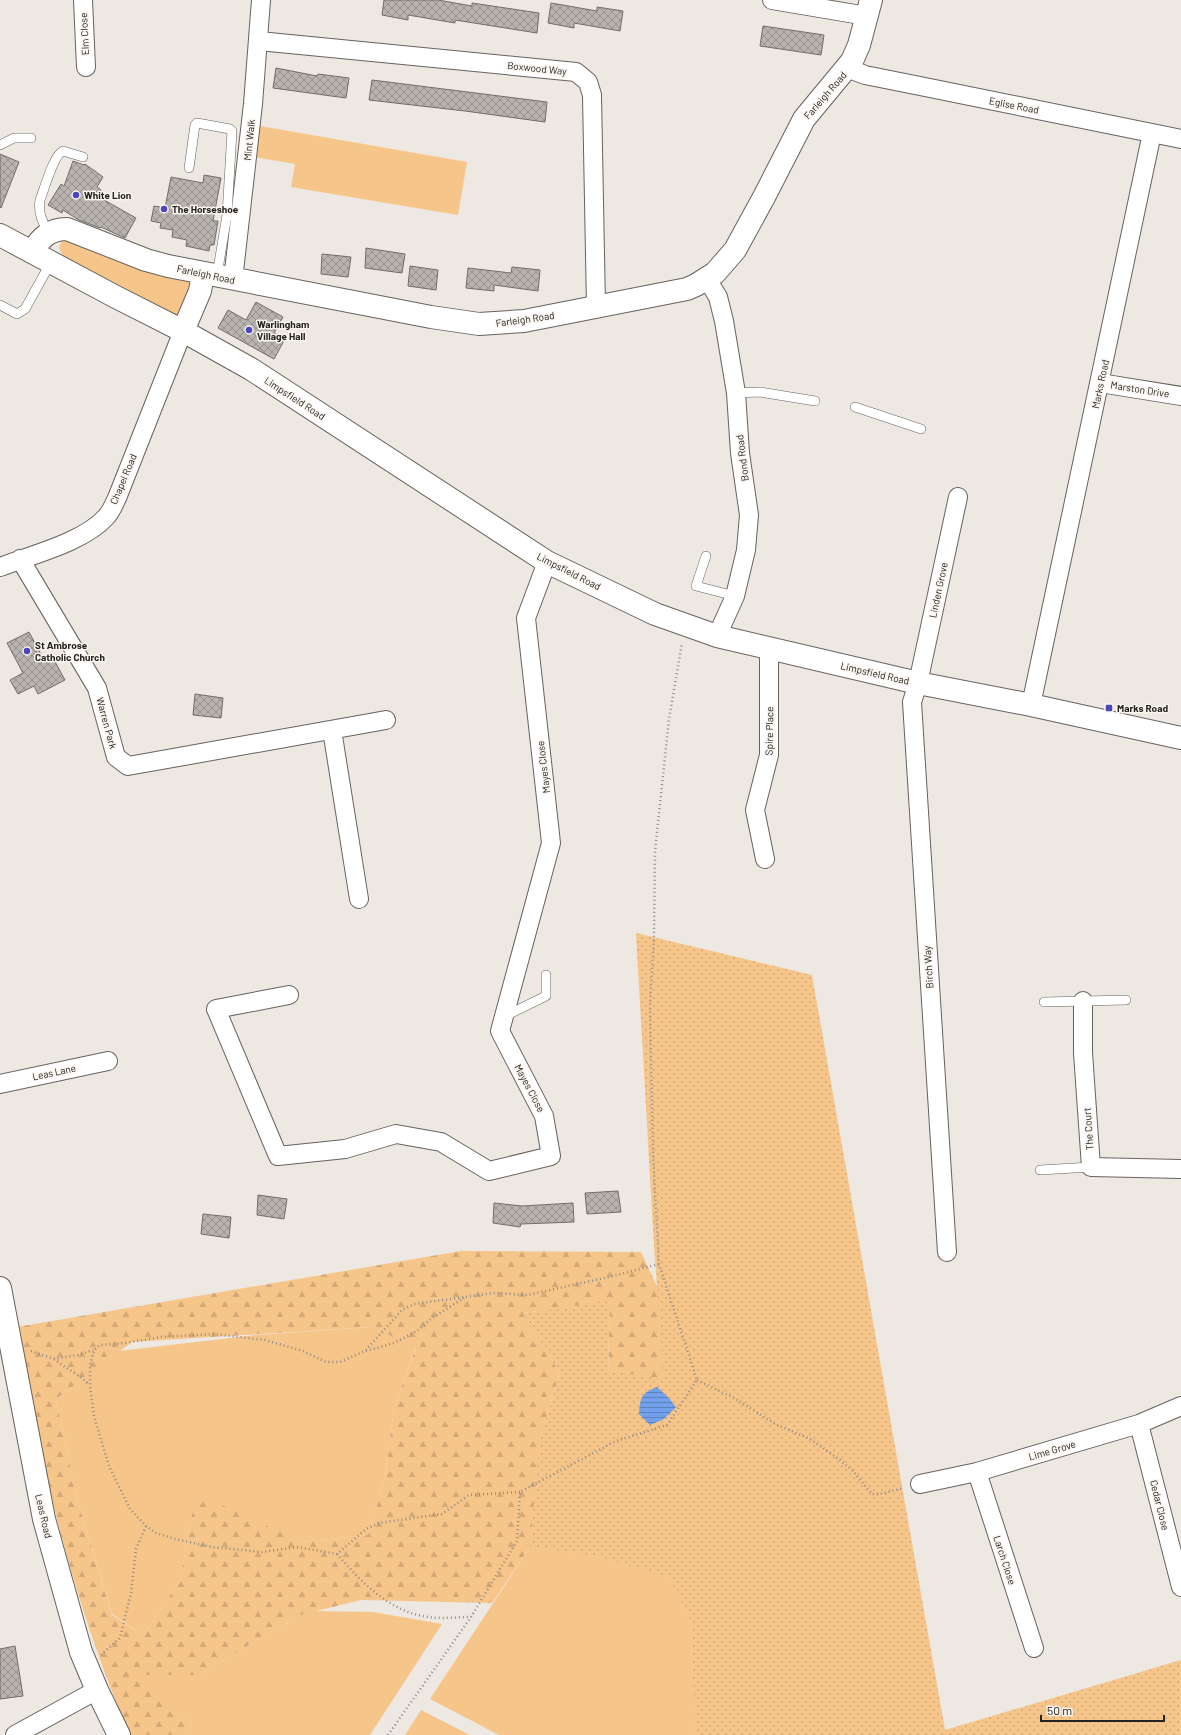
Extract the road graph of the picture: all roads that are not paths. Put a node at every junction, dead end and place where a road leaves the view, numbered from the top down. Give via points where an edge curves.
1 (83, 0) edge
2 (261, 0) edge
3 (772, 0) edge
4 (869, 8) edge
5 (259, 41) junction
6 (86, 67) dead end
7 (848, 68) junction
8 (1152, 133) junction
9 (31, 138) dead end
10 (1181, 138) edge
11 (0, 145) edge
12 (84, 157) dead end
13 (189, 168) dead end
14 (48, 232) junction
15 (0, 235) edge
16 (41, 257) junction
17 (217, 277) junction
18 (707, 278) junction
19 (0, 306) edge
20 (596, 307) junction
21 (184, 331) junction
22 (1100, 383) junction
23 (736, 393) junction
24 (1181, 396) edge
25 (815, 401) dead end
26 (855, 407) dead end
27 (921, 429) dead end
28 (958, 497) dead end
29 (706, 556) dead end
30 (20, 559) junction
31 (547, 562) junction
32 (0, 567) edge
33 (735, 596) junction
34 (717, 636) junction
35 (769, 648) junction
36 (918, 683) junction
37 (1032, 705) junction
38 (386, 720) dead end
39 (332, 730) junction
40 (1181, 738) edge
41 (765, 859) dead end
42 (359, 899) dead end
43 (546, 975) dead end
44 (289, 996) dead end
45 (1126, 1000) dead end
46 (1083, 1001) junction
47 (1044, 1002) dead end
48 (504, 1017) junction
49 (108, 1061) dead end
50 (0, 1084) edge
51 (1091, 1167) junction
52 (1181, 1169) edge
53 (1040, 1170) dead end
54 (947, 1252) dead end
55 (0, 1288) edge
56 (1181, 1406) edge
57 (1139, 1424) junction
58 (977, 1472) junction
59 (920, 1484) road end
60 (1181, 1587) edge
61 (1034, 1648) dead end
62 (97, 1690) junction
63 (15, 1735) edge
64 (119, 1735) edge

1 - 6 street, Elm Close
2 - 5 street, Mint Walk
3 - 4 street
4 - 7 street, Farleigh Road via 856,54
5 - 17 street, Mint Walk via 239,236
5 - 20 street, Boxwood Way via 576,72 588,82 592,95
7 - 8 street, Eglise Road via 865,75
7 - 18 street, Farleigh Road via 814,104 735,250 722,266
8 - 10 street, Eglise Road
8 - 22 street, Marks Road
9 - 11 lane via 14,138
12 - 14 lane via 63,151 56,158 39,207 40,218
13 - 17 lane via 197,123 232,131 227,215
14 - 16 street via 38,243
14 - 17 street, Farleigh Road via 68,228 146,260
15 - 16 street, Limpsfield Road
16 - 19 lane via 25,309 17,314
16 - 21 street, Limpsfield Road
17 - 20 street, Farleigh Road via 465,323 508,323
17 - 21 street via 198,295
18 - 20 street, Farleigh Road via 687,289
18 - 23 street, Bond Road via 721,308
21 - 30 street, Chapel Road via 117,498 106,517 70,542
21 - 31 street, Limpsfield Road via 252,369
22 - 24 street, Marston Drive
22 - 37 street, Marks Road
23 - 25 lane via 760,392
23 - 33 street, Bond Road via 740,453 749,515 746,550
26 - 27 lane
28 - 36 street, Linden Grove
29 - 33 lane via 696,586
30 - 32 street, Chapel Road
30 - 39 street, Warren Park via 97,688 116,757 128,766
31 - 34 street, Limpsfield Road via 655,614
31 - 48 street, Mayes Close via 526,618 552,843
33 - 34 street, Bond Road
34 - 35 street, Limpsfield Road
35 - 36 street, Limpsfield Road
35 - 41 street, Spire Place via 769,755 755,810
36 - 37 street, Limpsfield Road
36 - 54 street, Birch Way via 912,702
37 - 40 street, Limpsfield Road
38 - 39 street, Warren Park
39 - 42 street
43 - 48 lane via 546,996
44 - 48 street, Mayes Close via 216,1009 278,1156 345,1149 396,1134 441,1142 489,1171 552,1156 544,1116 500,1031
45 - 46 lane
46 - 47 lane
46 - 51 street, The Court via 1083,1053
49 - 50 street, Leas Lane
51 - 52 street
51 - 53 lane
55 - 62 street, Leas Road via 44,1519 79,1645
56 - 57 street, Lime Grove
57 - 58 street, Lime Grove
57 - 60 street, Cedar Close
58 - 59 street, Lime Grove
58 - 61 street, Larch Close
62 - 63 street
62 - 64 street, Leas Road

